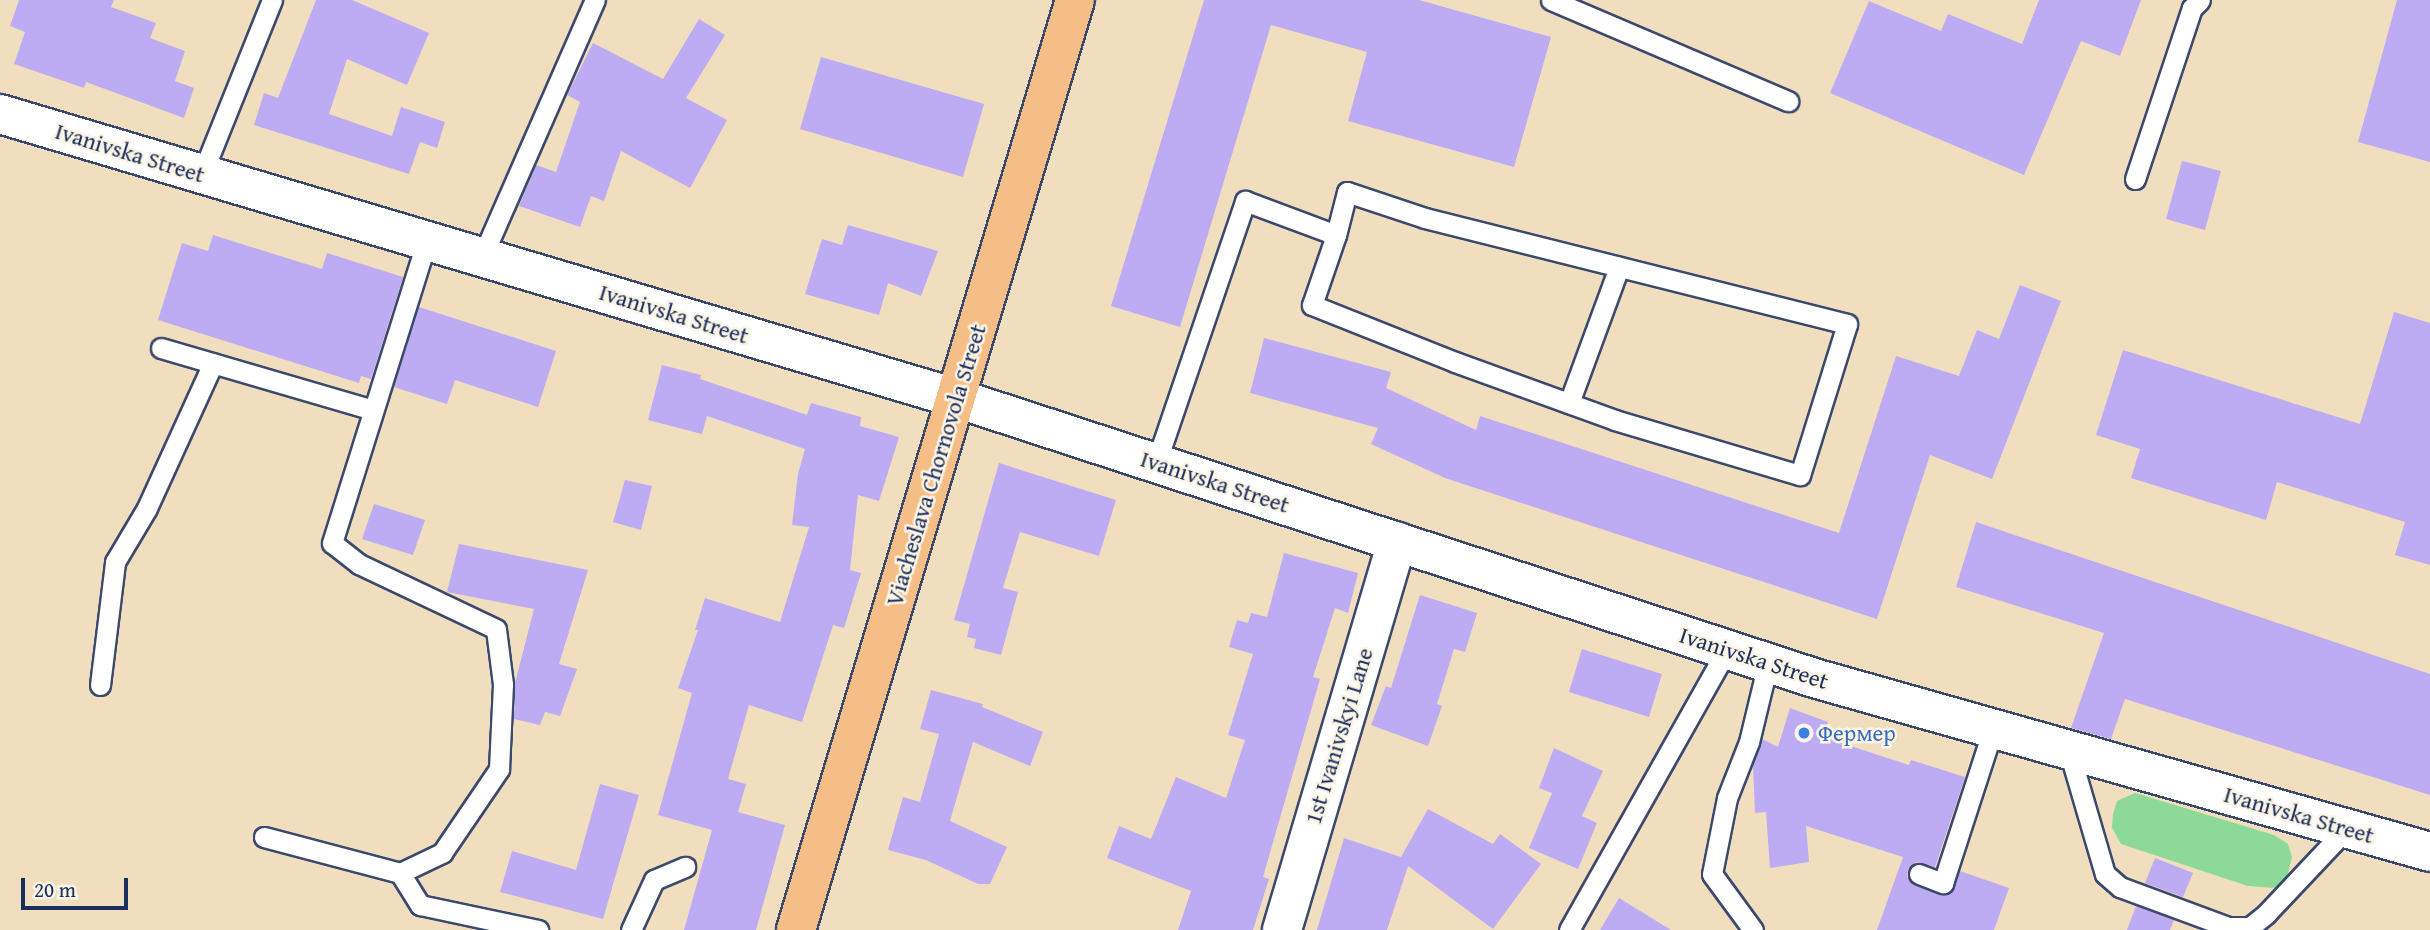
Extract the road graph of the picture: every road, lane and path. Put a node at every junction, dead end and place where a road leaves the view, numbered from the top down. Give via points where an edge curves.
1 (272, 0) edge
2 (595, 0) edge
3 (1075, 0) edge
4 (1551, 0) edge
5 (2200, 0) edge
6 (1788, 101) dead end
7 (0, 114) edge
8 (202, 174) junction
9 (2135, 179) dead end
10 (1336, 235) junction
11 (427, 240) junction
12 (482, 257) junction
13 (1619, 267) junction
14 (161, 348) dead end
15 (213, 363) junction
16 (956, 398) junction
17 (1569, 403) junction
18 (373, 411) junction
19 (1156, 463) junction
20 (1397, 542) junction
21 (1727, 650) junction
22 (1768, 663) junction
23 (100, 685) dead end
24 (1993, 729) junction
25 (2069, 751) junction
26 (2347, 828) junction
27 (264, 837) dead end
28 (2430, 852) edge
29 (685, 867) dead end
30 (400, 873) junction
31 (1919, 874) dead end
32 (538, 930) edge
33 (631, 930) edge
34 (796, 930) edge
35 (1282, 930) edge
36 (1569, 930) edge
37 (1753, 930) edge

1 - 8 lane
2 - 12 lane
3 - 16 main road, Viacheslava Chornovola Street
4 - 6 lane
5 - 9 lane via 2192,8
7 - 8 street, Ivanivska Street
8 - 11 street, Ivanivska Street
10 - 13 lane via 1347,192 1425,218
10 - 17 lane via 1312,305
10 - 19 lane via 1245,201
11 - 12 street, Ivanivska Street
11 - 18 lane
12 - 16 street, Ivanivska Street
13 - 17 lane
13 - 17 lane via 1847,324 1800,475
14 - 15 lane
15 - 18 lane
15 - 23 lane via 147,508 116,562
16 - 19 street, Ivanivska Street
16 - 34 main road, Viacheslava Chornovola Street
18 - 30 lane via 332,543 359,564 496,629 503,684 499,769 442,853
19 - 20 street, Ivanivska Street
20 - 21 street, Ivanivska Street
20 - 35 street, 1st Ivanivskyi Lane
21 - 22 street, Ivanivska Street
21 - 36 lane
22 - 24 street, Ivanivska Street
22 - 37 lane via 1749,742 1727,798 1712,874
24 - 25 street, Ivanivska Street
24 - 31 lane via 1943,883
25 - 26 street, Ivanivska Street
25 - 26 lane via 2105,874 2120,887 2228,927 2250,927 2266,914
26 - 28 street, Ivanivska Street
27 - 30 lane
29 - 33 lane via 654,880
30 - 32 lane via 421,905

